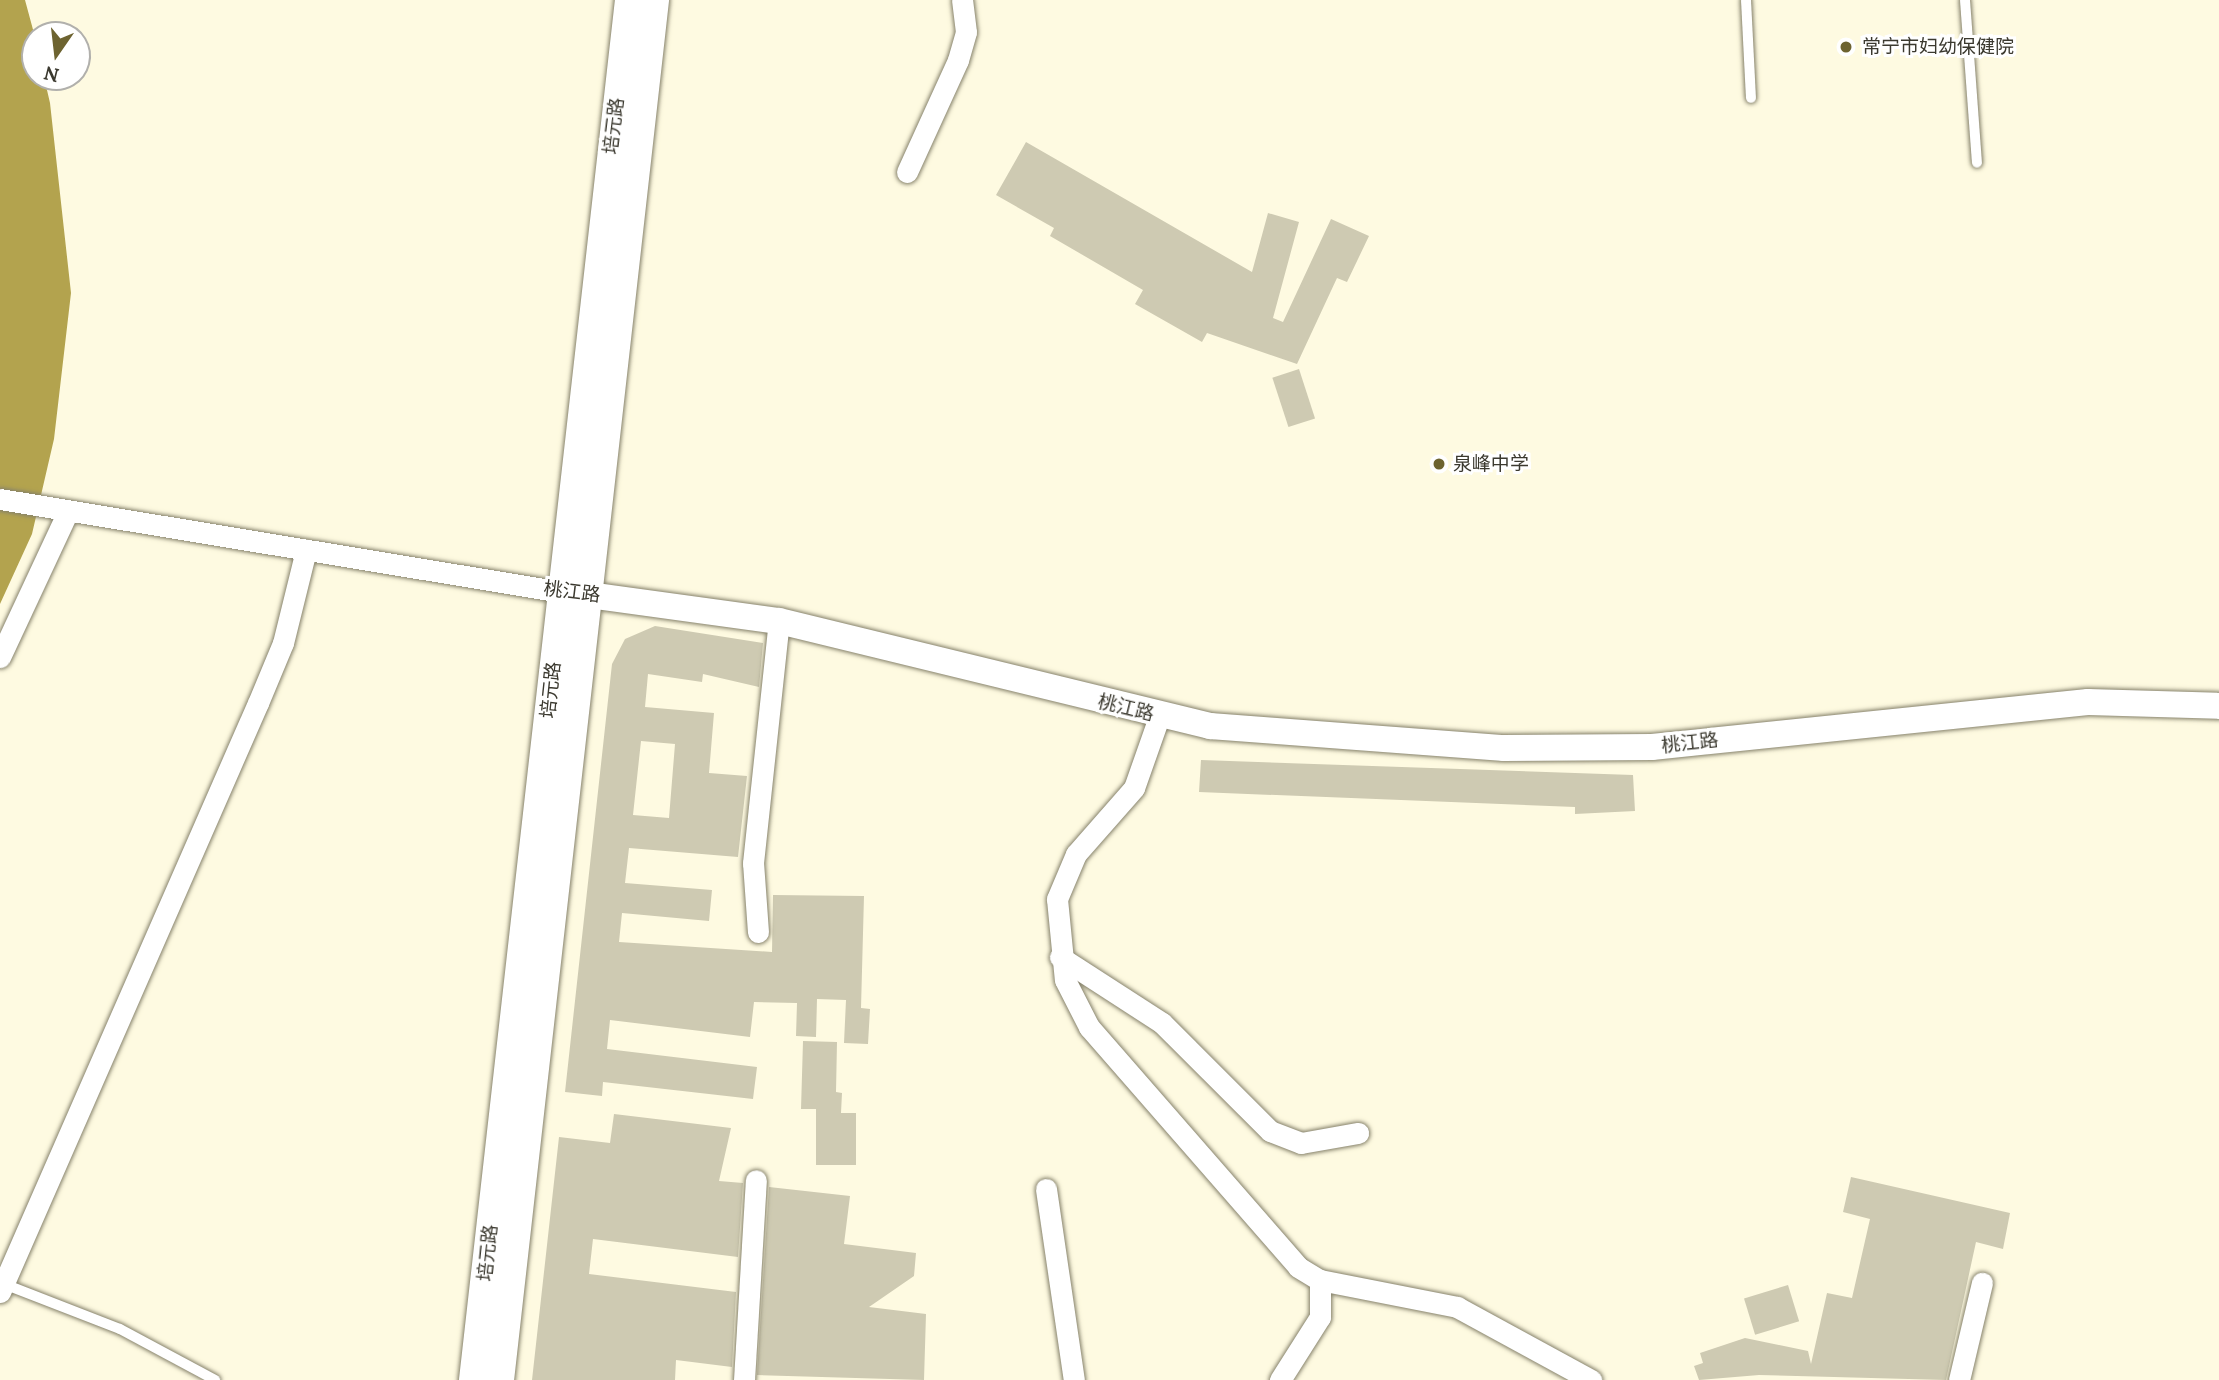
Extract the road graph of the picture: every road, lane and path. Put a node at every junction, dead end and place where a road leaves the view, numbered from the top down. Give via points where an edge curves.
1 (630, 0) edge
2 (654, 0) edge
3 (962, 0) edge
4 (1746, 0) edge
5 (1965, 0) edge
6 (1751, 98) dead end
7 (1977, 163) dead end
8 (907, 172) dead end
9 (0, 499) edge
10 (58, 510) junction
11 (306, 550) junction
12 (574, 593) junction
13 (779, 621) junction
14 (0, 657) edge
15 (2219, 706) edge
16 (1159, 717) junction
17 (758, 932) dead end
18 (1060, 957) junction
19 (1358, 1133) dead end
20 (756, 1180) dead end
21 (1046, 1189) dead end
22 (1320, 1280) junction
23 (1982, 1283) dead end
24 (2, 1288) edge
25 (215, 1380) edge
26 (474, 1380) edge
27 (499, 1380) edge
28 (744, 1380) edge
29 (1073, 1380) edge
30 (1280, 1380) edge
31 (1591, 1380) edge
32 (1959, 1380) edge

1 - 12 main road, 培元路
2 - 12 main road, 培元路
3 - 8 street via 966,32 958,60
4 - 6 lane
5 - 7 lane
9 - 10 street, 桃江路
10 - 11 street, 桃江路
10 - 14 street
11 - 12 street, 桃江路
11 - 24 street via 283,643
12 - 13 street, 桃江路
12 - 26 main road, 培元路
12 - 27 main road, 培元路
13 - 16 street, 桃江路
13 - 17 street via 753,863
15 - 16 street, 桃江路 via 2088,702 1577,751
16 - 18 street via 1134,788 1063,877 1057,899
18 - 19 street via 1162,1023 1270,1130 1301,1143
18 - 22 street via 1089,1027 1298,1267
20 - 28 street
21 - 29 street
22 - 30 street via 1320,1317
22 - 31 street via 1457,1307
23 - 32 street
24 - 25 lane via 120,1329

